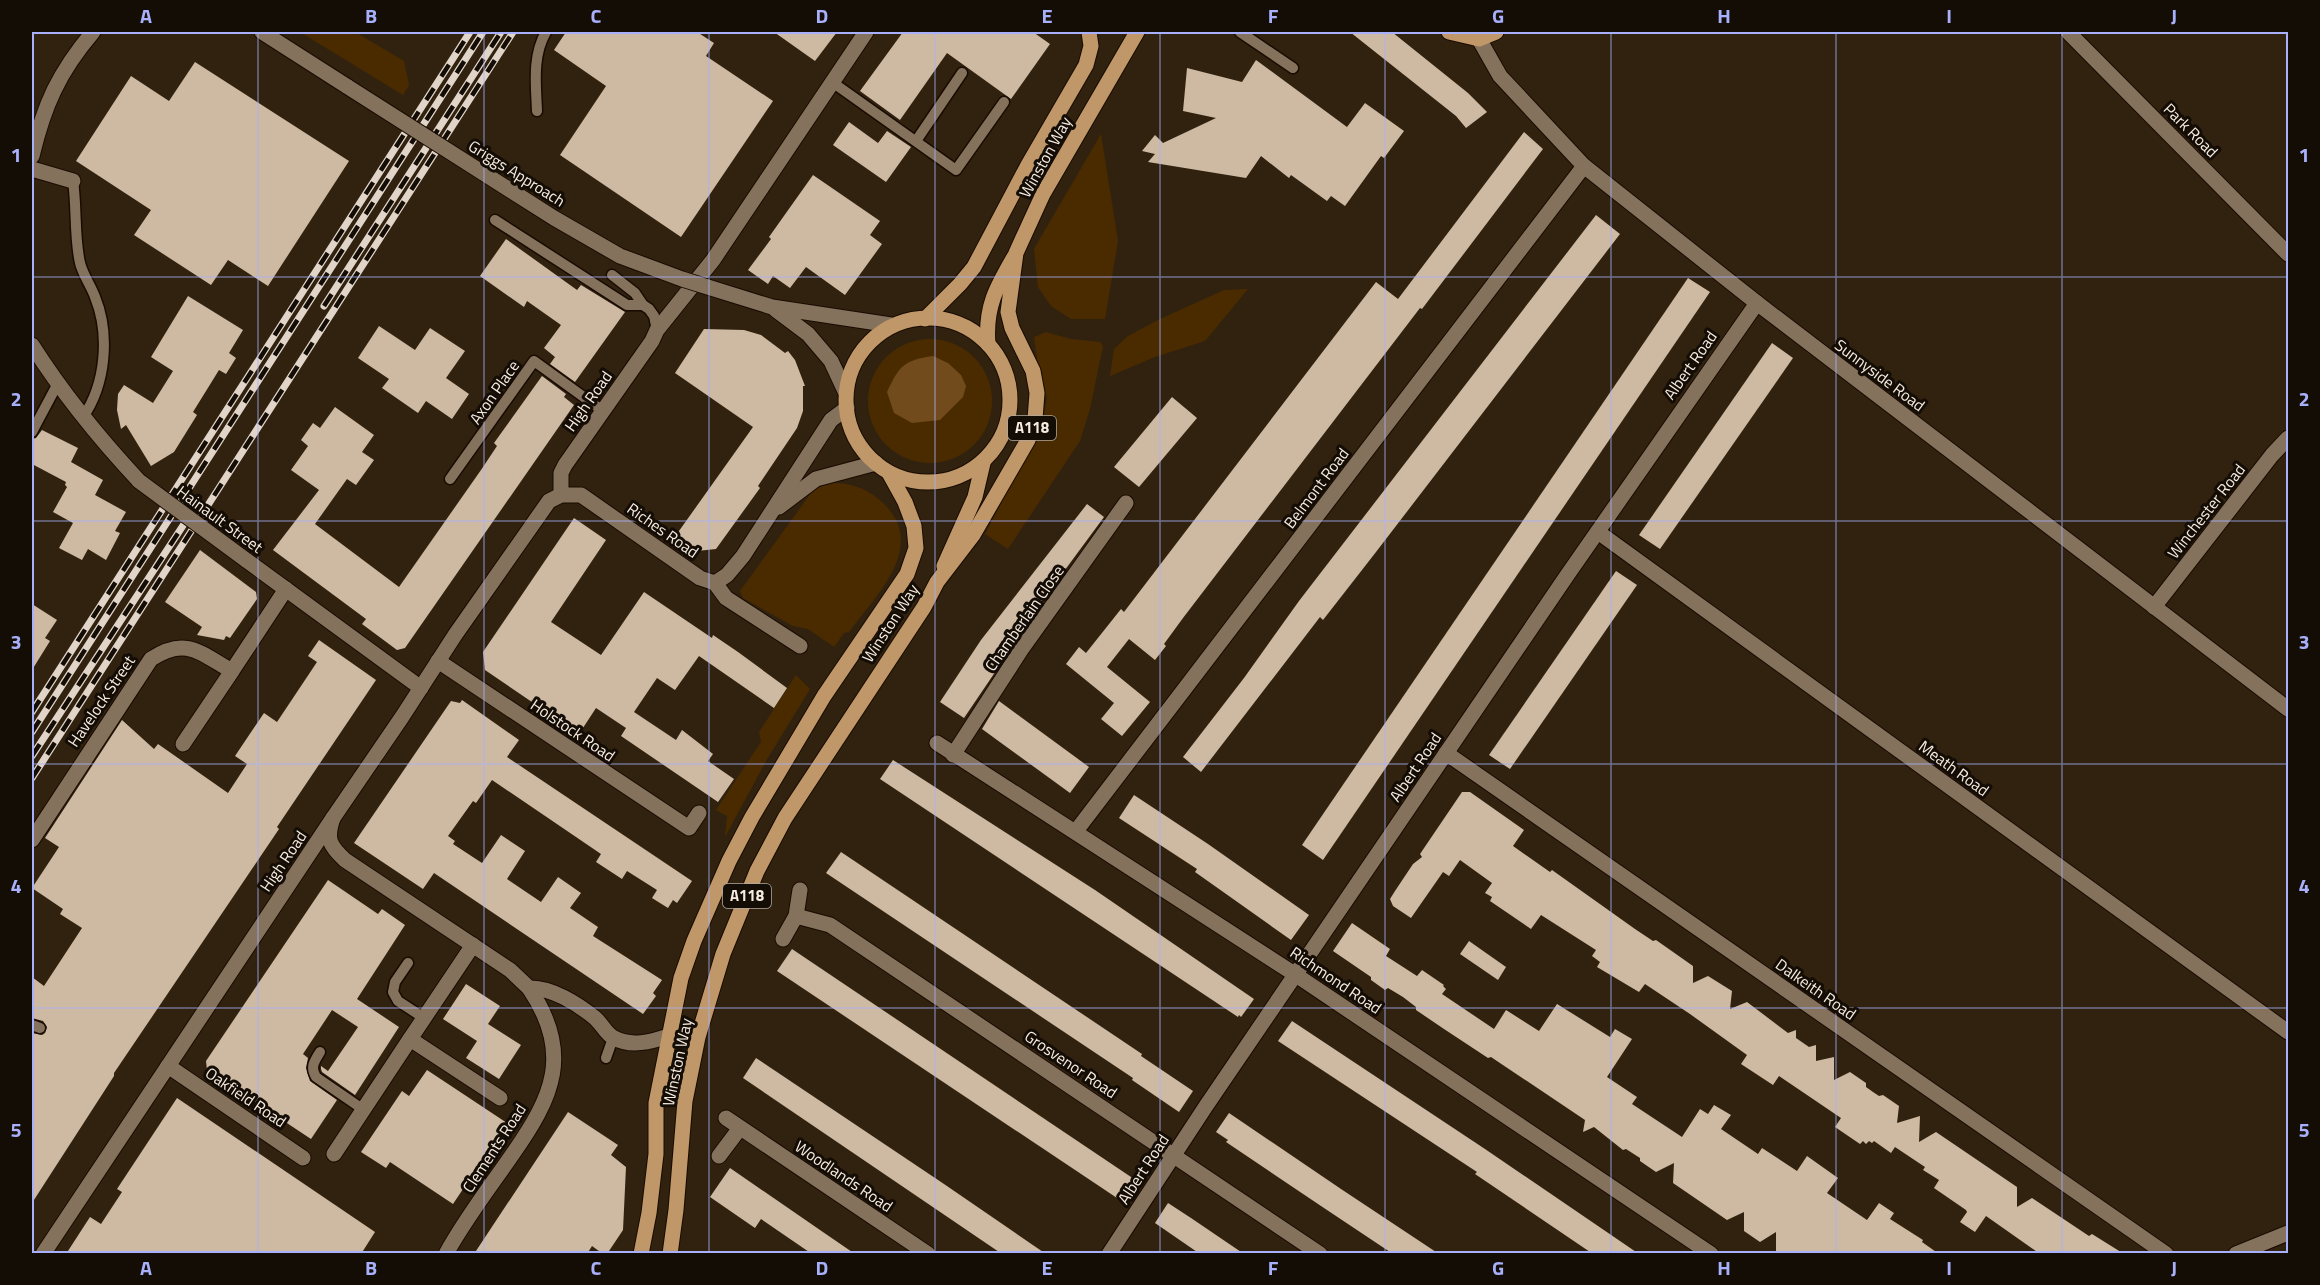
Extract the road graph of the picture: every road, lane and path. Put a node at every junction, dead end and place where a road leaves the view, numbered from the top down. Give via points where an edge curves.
1 (93, 32) edge
2 (262, 32) edge
3 (546, 32) edge
4 (866, 32) edge
5 (1089, 32) edge
6 (1137, 32) edge
7 (1240, 32) edge
8 (1449, 32) edge
9 (1496, 32) edge
10 (2068, 32) edge
11 (1479, 39) junction
12 (1293, 68) dead end
13 (962, 73) dead end
14 (832, 82) junction
15 (1004, 102) dead end
16 (537, 111) dead end
17 (916, 141) junction
18 (32, 156) edge
19 (1584, 166) junction
20 (32, 169) edge
21 (73, 181) joint
22 (495, 220) dead end
23 (1016, 254) junction
24 (2289, 254) edge
25 (612, 275) dead end
26 (1757, 303) junction
27 (643, 305) junction
28 (772, 307) junction
29 (925, 319) junction
30 (891, 325) junction
31 (657, 330) junction
32 (988, 344) junction
33 (32, 345) edge
34 (57, 385) junction
35 (845, 391) junction
36 (847, 408) junction
37 (603, 411) junction
38 (83, 417) junction
39 (32, 432) edge
40 (2289, 438) edge
41 (983, 463) junction
42 (876, 464) junction
43 (890, 473) junction
44 (450, 479) dead end
45 (561, 495) junction
46 (1126, 503) dead end
47 (773, 512) junction
48 (1598, 532) junction
49 (937, 582) junction
50 (714, 583) junction
51 (286, 590) junction
52 (2154, 607) junction
53 (800, 646) dead end
54 (438, 661) junction
55 (232, 671) junction
56 (421, 688) junction
57 (2289, 709) edge
58 (937, 743) dead end
59 (183, 744) dead end
60 (1446, 753) junction
61 (954, 755) junction
62 (699, 813) dead end
63 (333, 818) junction
64 (1076, 831) junction
65 (32, 840) edge
66 (801, 890) dead end
67 (795, 916) junction
68 (783, 939) dead end
69 (473, 945) junction
70 (408, 963) dead end
71 (1296, 975) junction
72 (529, 988) junction
73 (424, 1018) junction
74 (2289, 1032) edge
75 (668, 1036) junction
76 (613, 1038) junction
77 (411, 1039) junction
78 (320, 1052) dead end
79 (606, 1058) dead end
80 (168, 1066) junction
81 (500, 1098) dead end
82 (364, 1110) junction
83 (726, 1118) dead end
84 (740, 1128) junction
85 (334, 1154) dead end
86 (1174, 1155) junction
87 (719, 1156) dead end
88 (303, 1158) dead end
89 (2289, 1233) edge
90 (43, 1254) edge
91 (446, 1254) edge
92 (640, 1254) edge
93 (670, 1254) edge
94 (928, 1254) edge
95 (1108, 1254) edge
96 (1320, 1254) edge
97 (1711, 1254) edge
98 (2166, 1254) edge
99 (2236, 1254) edge

1 - 18 street via 54,87
2 - 28 street, Griggs Approach, bridge via 620,256
3 - 16 lane via 536,67
4 - 14 street
5 - 29 main road, Winston Way via 1091,46 1086,65 974,267
6 - 23 main road, Winston Way / A118 via 1043,194
7 - 12 lane
8 - 11 main road
9 - 11 main road
10 - 24 street, Park Road
11 - 19 street, Sunnyside Road via 1500,76
13 - 17 lane
14 - 17 lane
14 - 31 street, High Road via 713,260
15 - 17 lane via 956,170
19 - 26 street, Sunnyside Road
19 - 64 street, Belmont Road
20 - 21 street
21 - 38 lane via 75,237 81,267 103,322 102,371 93,401
22 - 27 lane via 627,305
23 - 32 main road, A118 via 990,302
23 - 49 main road, Winston Way / A118 via 1008,312 1033,371 1038,393 1035,419 1028,440 973,535
25 - 27 lane via 635,292
26 - 48 street, Albert Road
26 - 52 street, Sunnyside Road
27 - 31 lane via 654,316
28 - 30 street, Griggs Approach
28 - 35 street, Griggs Approach via 808,334 831,361
29 - 30 main road
29 - 32 main road via 948,321 970,330
30 - 35 main road via 865,346
31 - 37 street, High Road
32 - 41 main road via 1009,382 1011,404 998,446
33 - 34 street, Hainault Street
34 - 38 street, Hainault Street
34 - 39 lane
35 - 36 main road
36 - 42 main road via 851,429
36 - 47 street via 831,420
37 - 44 lane, Axon Place via 534,362
37 - 45 street, High Road via 561,473
38 - 51 street, Hainault Street, bridge via 139,481
40 - 52 street, Winchester Road
41 - 43 main road via 966,474 938,482 908,480
41 - 49 main road, A118 via 975,497
42 - 43 main road
42 - 47 street via 816,479
43 - 75 main road, Winston Way / A118 via 914,526 916,548 907,574 829,689 747,825 694,941
45 - 50 street, Riches Road via 581,495 700,579
45 - 54 street, High Road via 549,501 535,519
46 - 61 street, Chamberlain Close via 1021,650
47 - 50 street via 727,575
48 - 60 street, Albert Road
48 - 74 street, Meath Road
49 - 93 main road, Winston Way / A118 via 785,818 757,871 728,943 698,1037 685,1101
50 - 53 street, Riches Road via 726,598
51 - 55 street
51 - 56 street, Hainault Street
52 - 57 street, Sunnyside Road
54 - 56 street, High Road
54 - 62 street, Holstock Road via 694,831
55 - 59 street
55 - 65 street, Havelock Street via 194,649 179,646 151,659
56 - 63 street, High Road
58 - 61 street, Richmond Road
60 - 71 street, Albert Road
60 - 98 street, Dalkeith Road
61 - 64 street, Richmond Road
63 - 69 street, Clements Road via 329,839 345,860
63 - 80 street, High Road
64 - 71 street, Richmond Road
66 - 67 street
67 - 68 street
67 - 86 street, Grosvenor Road via 830,925
69 - 72 street, Clements Road
69 - 73 street
70 - 73 lane via 393,992 398,1001
71 - 86 street, Albert Road
71 - 97 street, Richmond Road
72 - 76 street via 553,991 595,1019
72 - 91 street, Clements Road via 544,1012 553,1048 548,1095 535,1123
73 - 77 street
75 - 76 street via 641,1044
75 - 92 main road, Winston Way / A118 via 656,1102 656,1154 649,1214
76 - 79 lane
77 - 81 street
77 - 82 street
78 - 82 lane via 313,1064 315,1077
80 - 88 street, Oakfield Road
80 - 90 street, High Road
82 - 85 street
83 - 84 street, Woodlands Road
84 - 87 street
84 - 94 street, Woodlands Road
86 - 95 street, Albert Road
86 - 96 street, Grosvenor Road
89 - 99 street

